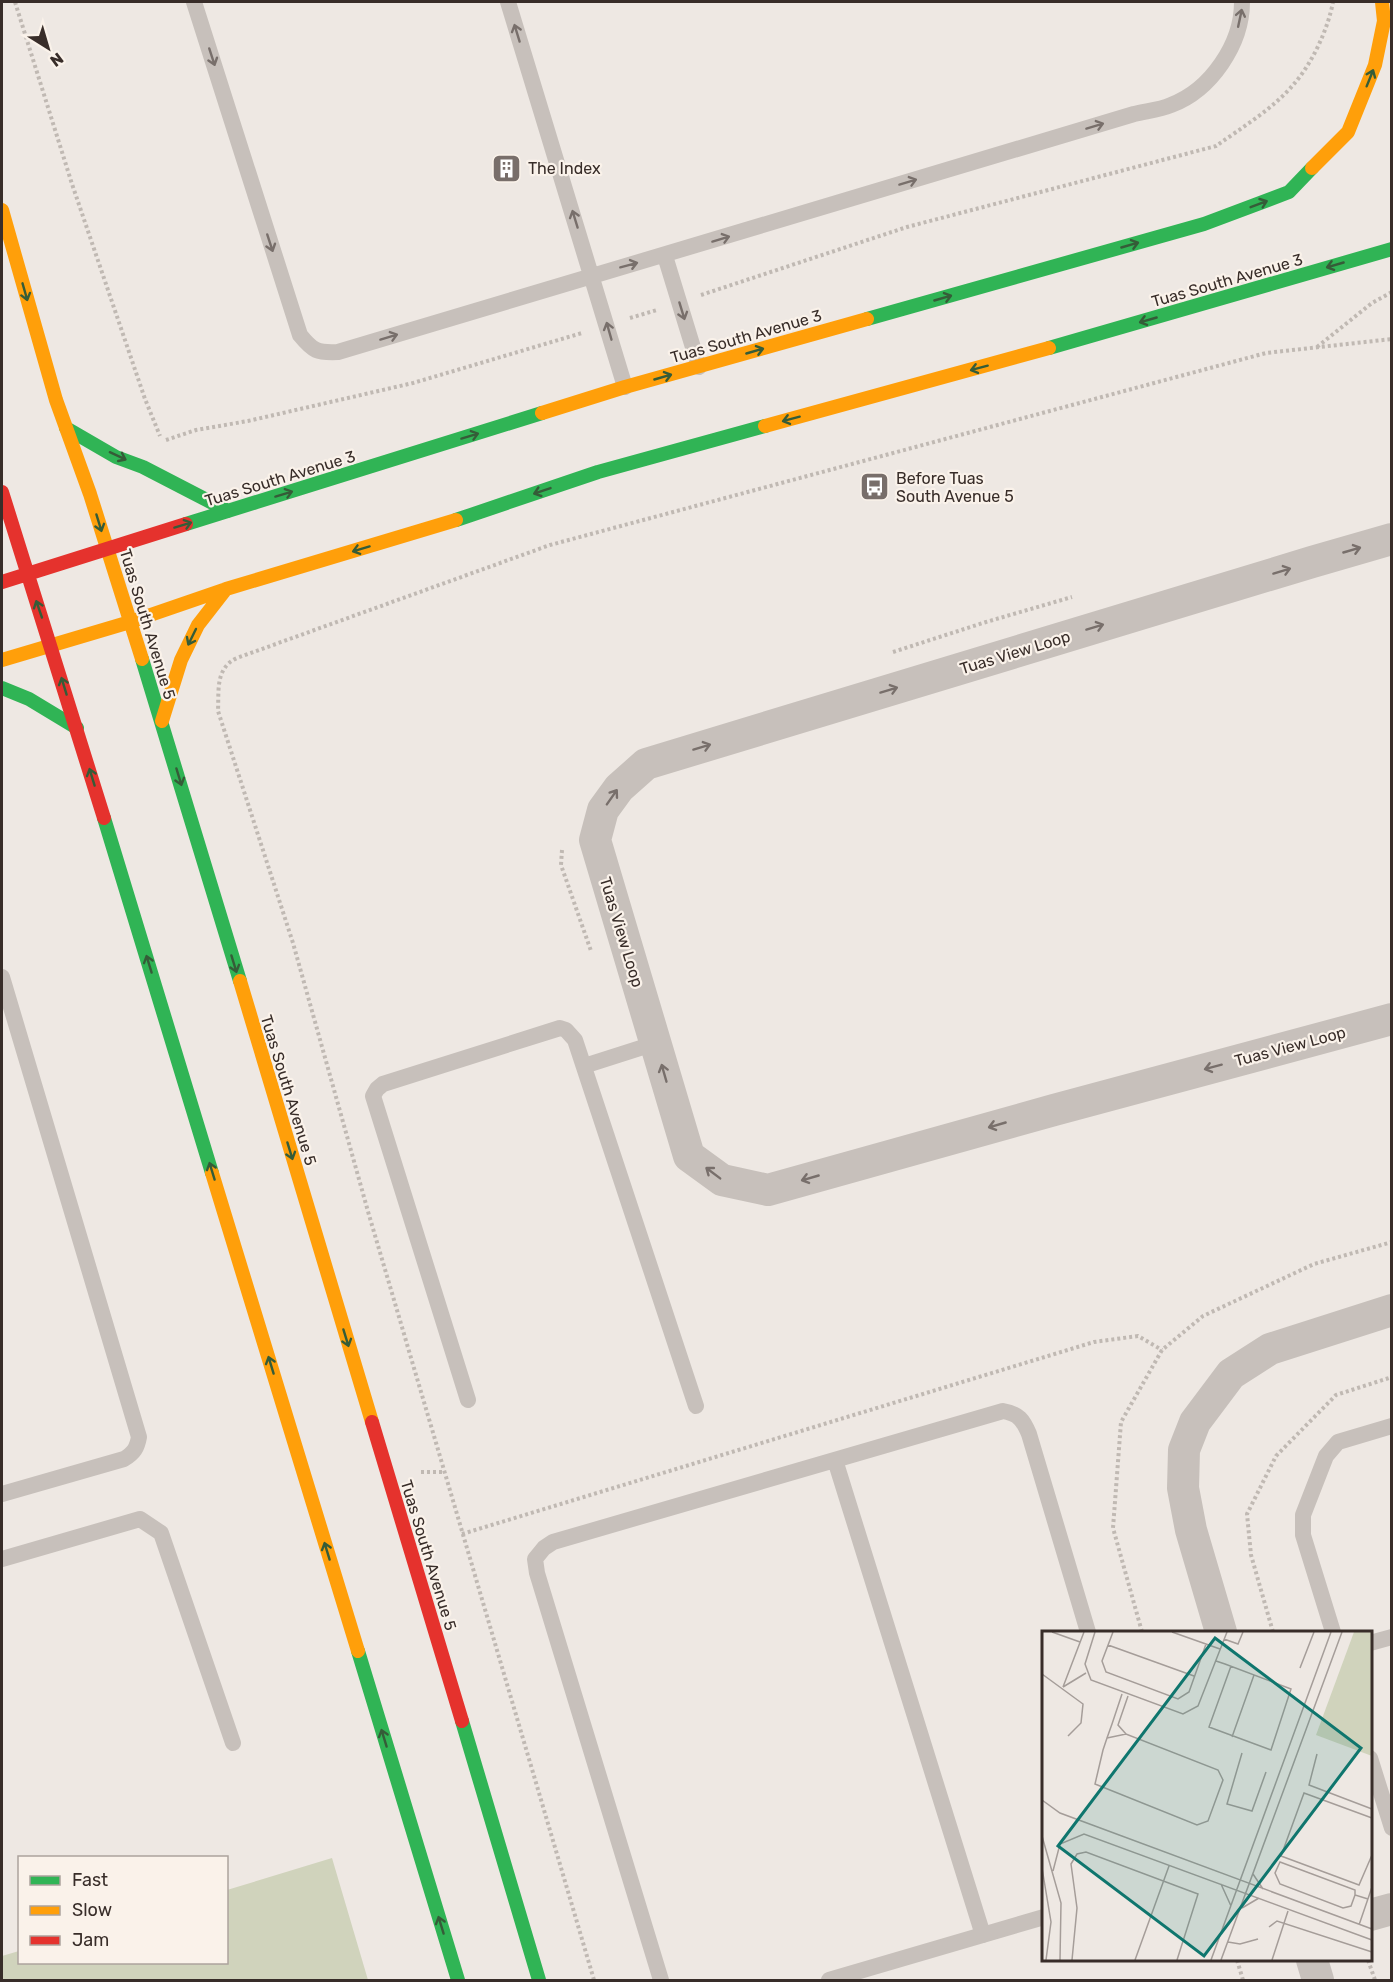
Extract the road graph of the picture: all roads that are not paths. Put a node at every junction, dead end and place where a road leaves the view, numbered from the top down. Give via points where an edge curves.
1 (194, 2) edge
2 (508, 2) edge
3 (1242, 2) edge
4 (1382, 2) edge
5 (2, 210) edge
6 (1392, 249) edge
7 (665, 256) junction
8 (592, 275) junction
9 (699, 367) junction
10 (625, 387) junction
11 (66, 428) junction
12 (2, 492) edge
13 (228, 511) junction
14 (1392, 539) edge
15 (107, 549) junction
16 (27, 574) junction
17 (2, 582) edge
18 (226, 590) junction
19 (130, 622) junction
20 (51, 645) junction
21 (2, 660) edge
22 (2, 688) edge
23 (162, 721) junction
24 (77, 728) junction
25 (2, 977) edge
26 (1392, 1019) edge
27 (656, 1043) junction
28 (584, 1066) junction
29 (1392, 1310) edge
30 (468, 1400) dead end
31 (696, 1406) dead end
32 (1392, 1426) edge
33 (835, 1460) junction
34 (2, 1494) edge
35 (2, 1559) edge
36 (1088, 1631) edge
37 (1221, 1631) edge
38 (1332, 1631) edge
39 (1392, 1637) edge
40 (1372, 1643) edge
41 (233, 1743) dead end
42 (1372, 1761) edge
43 (1392, 1828) edge
44 (1042, 1918) edge
45 (983, 1935) junction
46 (1313, 1961) edge
47 (458, 1980) edge
48 (539, 1980) edge
49 (661, 1980) edge
50 (829, 1980) edge
51 (1318, 1980) edge

1 -> 8 lane via 300,335 310,348 338,352
8 -> 2 lane
7 -> 3 lane via 1171,105 1195,92 1217,70 1235,38
9 -> 4 main road, Tuas South Avenue 3 via 1204,224 1289,192 1348,132 1375,65 1384,21
5 -> 11 main road, Tuas South Avenue 5
6 -> 18 main road, Tuas South Avenue 3 via 598,472
8 -> 7 lane
7 -> 9 lane
10 -> 8 lane
10 -> 9 main road, Tuas South Avenue 3
13 -> 10 main road, Tuas South Avenue 3
11 -> 13 main road via 116,457
11 -> 15 main road, Tuas South Avenue 5
12 - 16 main road
15 -> 13 main road, Tuas South Avenue 3
27 -> 14 street, Tuas View Loop via 595,840 603,810 619,788 646,764
15 - 16 main road, Tuas South Avenue 3
15 - 19 main road, Tuas South Avenue 5
16 - 17 main road, Tuas South Avenue 3
20 -> 16 main road
18 - 19 main road, Tuas South Avenue 3
18 -> 23 main road via 198,624 181,660
19 - 20 main road, Tuas South Avenue 3
19 - 23 main road, Tuas South Avenue 5
20 - 21 main road, Tuas South Avenue 3
24 -> 20 main road
22 - 24 main road
23 -> 48 main road, Tuas South Avenue 5
47 -> 24 main road
25 - 34 lane via 139,1437 137,1447 124,1459
26 -> 27 street, Tuas View Loop via 768,1190 722,1180 689,1156
27 - 28 lane
28 - 30 lane via 571,1034 560,1028 383,1084 373,1096
28 - 31 lane
29 - 37 street via 1270,1349 1231,1374 1195,1422 1184,1450 1183,1488
32 - 38 lane via 1338,1442 1326,1456 1303,1515 1303,1535
33 - 36 lane via 1003,1411 1016,1413 1029,1434
33 - 45 lane
33 - 49 lane via 553,1542 535,1558
35 - 41 lane via 140,1519 161,1533
39 - 40 lane
42 - 43 lane
44 - 45 lane
45 - 50 lane
46 - 51 street

